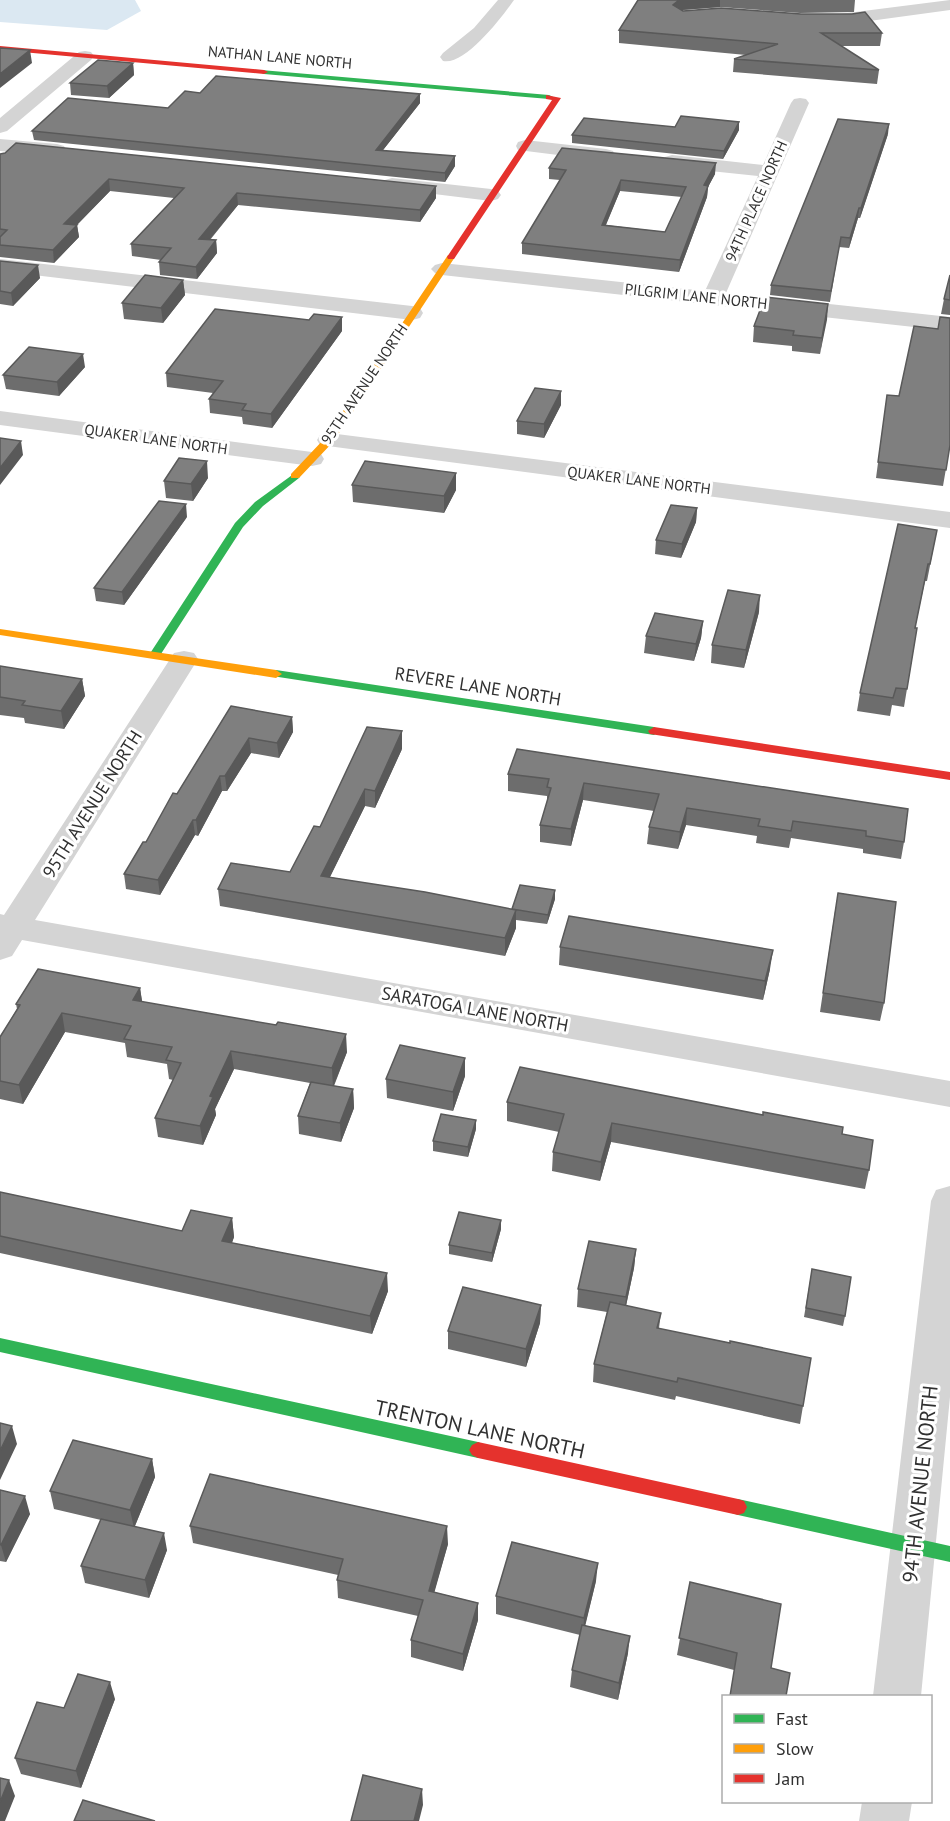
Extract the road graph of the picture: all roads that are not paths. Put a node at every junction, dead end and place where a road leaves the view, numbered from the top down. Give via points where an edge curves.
1 (506, 0) edge
2 (950, 5) edge
3 (808, 21) edge
4 (0, 48) edge
5 (85, 56) junction
6 (449, 57) dead end
7 (557, 99) joint
8 (800, 104) dead end
9 (0, 127) edge
10 (0, 145) edge
11 (525, 146) junction
12 (70, 152) edge
13 (629, 157) edge
14 (653, 159) edge
15 (769, 171) junction
16 (374, 183) edge
17 (491, 195) junction
18 (0, 265) edge
19 (442, 269) junction
20 (713, 298) junction
21 (412, 313) junction
22 (950, 324) edge
23 (0, 418) edge
24 (329, 440) junction
25 (312, 459) junction
26 (950, 520) edge
27 (0, 632) edge
28 (170, 657) junction
29 (950, 776) edge
30 (5, 933) edge
31 (950, 1094) edge
32 (950, 1201) edge
33 (0, 1345) edge
34 (931, 1550) edge
35 (897, 1695) edge
36 (886, 1803) edge
37 (885, 1821) edge

1 - 6 street via 480,32
2 - 3 street via 910,8 850,21
4 - 5 street, NATHAN LANE NORTH
5 - 7 street, NATHAN LANE NORTH
5 - 9 street
7 - 11 street, 95TH AVENUE NORTH
8 - 15 street, 94TH PLACE NORTH
10 - 12 street
11 - 13 street
11 - 17 street, 95TH AVENUE NORTH
14 - 15 street
15 - 20 street, 94TH PLACE NORTH
16 - 17 street
17 - 19 street, 95TH AVENUE NORTH
18 - 21 street
19 - 20 street, PILGRIM LANE NORTH
19 - 21 street, 95TH AVENUE NORTH
20 - 22 street, PILGRIM LANE NORTH
21 - 24 street, 95TH AVENUE NORTH
23 - 25 street, QUAKER LANE NORTH
24 - 25 street, 95TH AVENUE NORTH
24 - 26 street, QUAKER LANE NORTH
25 - 28 street, 95TH AVENUE NORTH via 239,525
27 - 28 street, REVERE LANE NORTH
28 - 29 street, REVERE LANE NORTH
28 - 30 street, 95TH AVENUE NORTH
30 - 31 street, SARATOGA LANE NORTH
32 - 34 street, 94TH AVENUE NORTH
33 - 34 street, TRENTON LANE NORTH
34 - 35 street, 94TH AVENUE NORTH
36 - 37 street

